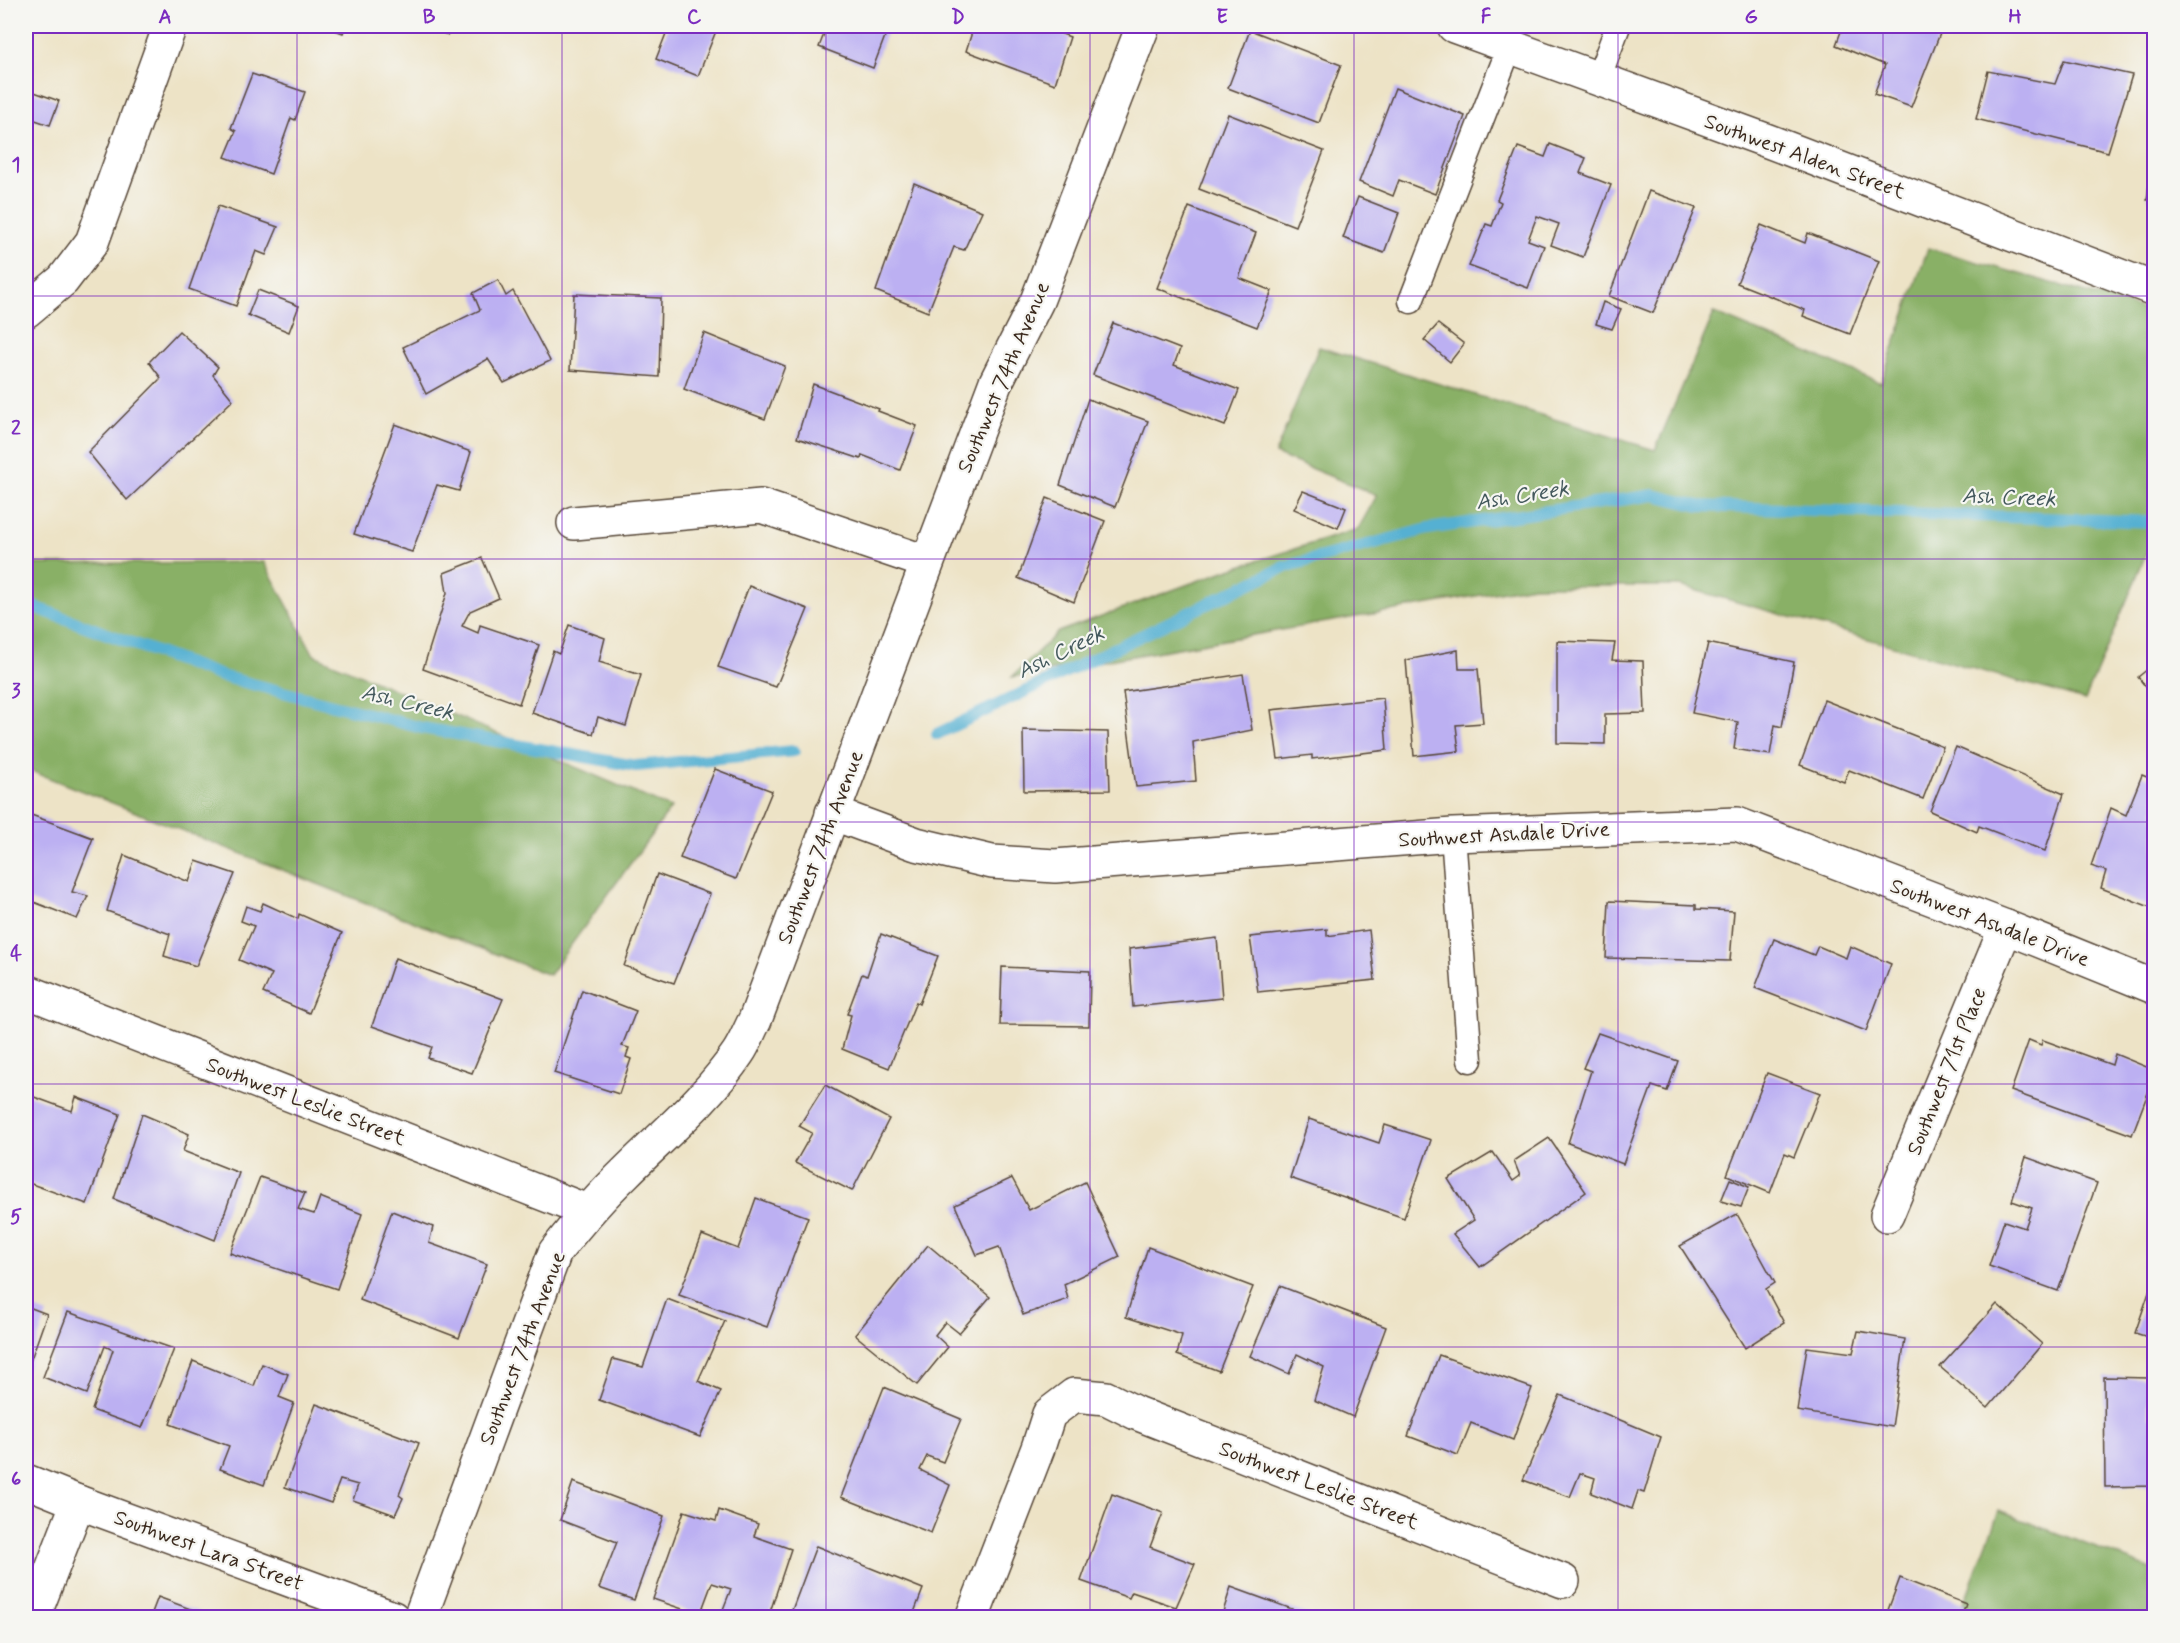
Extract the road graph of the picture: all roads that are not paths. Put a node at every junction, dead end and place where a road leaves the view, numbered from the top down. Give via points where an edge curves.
1 (170, 26) edge
2 (1143, 26) edge
3 (1454, 26) edge
4 (1618, 26) edge
5 (1510, 46) junction
6 (1598, 80) junction
7 (2154, 289) edge
8 (1411, 301) dead end
9 (26, 311) edge
10 (574, 523) dead end
11 (926, 562) junction
12 (832, 813) junction
13 (1454, 835) junction
14 (2006, 927) junction
15 (2154, 987) edge
16 (26, 992) edge
17 (1470, 1060) dead end
18 (587, 1211) junction
19 (1887, 1215) dead end
20 (26, 1481) edge
21 (78, 1502) junction
22 (1563, 1581) dead end
23 (33, 1617) edge
24 (393, 1617) edge
25 (420, 1617) edge
26 (972, 1617) edge

1 - 9 street via 92,242 63,280
2 - 11 street, Southwest 74th Avenue via 1036,301 995,384
3 - 5 street, Southwest Alden Street
4 - 6 lane
5 - 6 street, Southwest Alden Street
5 - 8 lane
6 - 7 street, Southwest Alden Street
10 - 11 street via 761,506
11 - 12 street, Southwest 74th Avenue
12 - 13 street, Southwest Ashdale Drive via 916,844 992,862 1055,866
12 - 18 street, Southwest 74th Avenue via 755,1020 739,1052 695,1106
13 - 14 street, Southwest Ashdale Drive via 1737,824
13 - 17 lane
14 - 15 street, Southwest Ashdale Drive
14 - 19 street, Southwest 71st Place
16 - 18 street, Southwest Leslie Street
18 - 25 street, Southwest 74th Avenue via 555,1252
20 - 21 street, Southwest Lara Street
21 - 23 street
21 - 24 street, Southwest Lara Street
22 - 26 street, Southwest Leslie Street via 1106,1398 1074,1395 1049,1414

